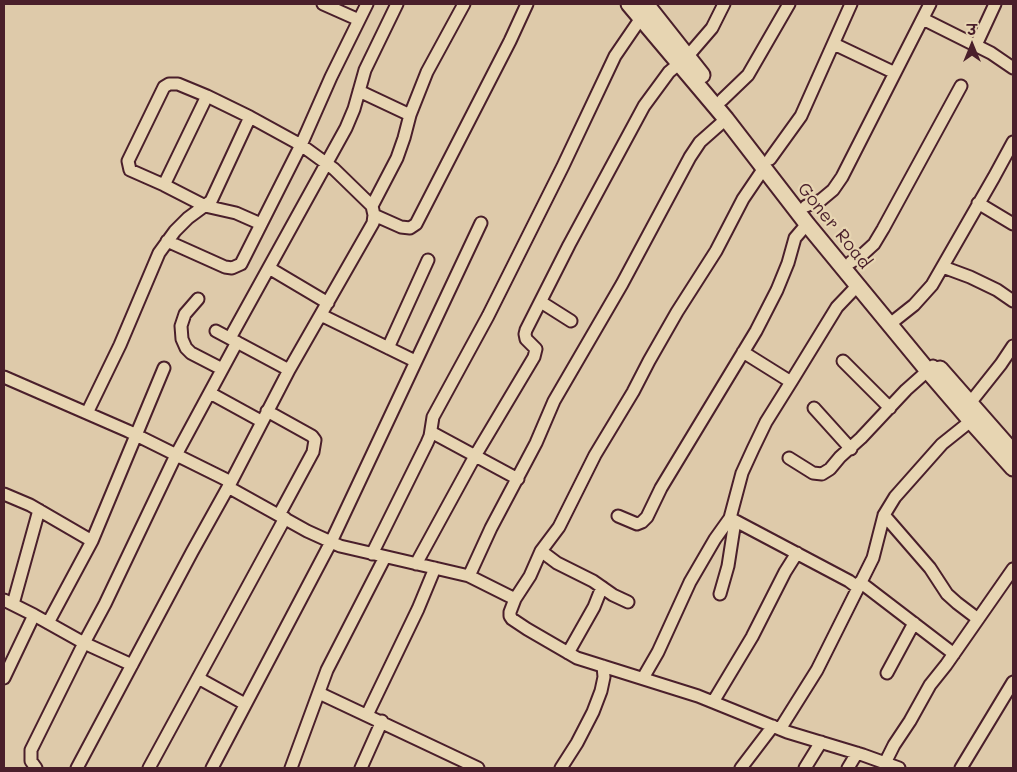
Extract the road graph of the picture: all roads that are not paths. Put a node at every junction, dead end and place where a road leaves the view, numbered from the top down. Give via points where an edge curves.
1 (323, 4) edge
2 (367, 4) edge
3 (397, 4) edge
4 (464, 4) edge
5 (527, 4) edge
6 (630, 4) edge
7 (724, 4) edge
8 (789, 4) edge
9 (851, 4) edge
10 (930, 4) edge
11 (995, 4) edge
12 (646, 8) edge
13 (359, 20) junction
14 (922, 20) junction
15 (834, 44) junction
16 (976, 45) junction
17 (683, 60) junction
18 (1012, 63) edge
19 (895, 73) junction
20 (961, 86) dead end
21 (358, 91) junction
22 (207, 96) junction
23 (722, 100) junction
24 (410, 115) junction
25 (250, 117) junction
26 (726, 119) junction
27 (301, 145) junction
28 (1012, 145) edge
29 (326, 163) junction
30 (767, 164) junction
31 (164, 185) junction
32 (978, 203) junction
33 (205, 206) junction
34 (806, 206) junction
35 (373, 211) junction
36 (481, 223) dead end
37 (261, 224) junction
38 (807, 224) junction
39 (1013, 224) edge
40 (167, 241) junction
41 (428, 260) dead end
42 (851, 262) junction
43 (943, 267) junction
44 (269, 268) junction
45 (858, 285) junction
46 (198, 299) dead end
47 (1013, 301) edge
48 (541, 302) junction
49 (328, 303) junction
50 (321, 315) junction
51 (571, 321) dead end
52 (894, 322) junction
53 (216, 331) dead end
54 (234, 340) junction
55 (1013, 346) edge
56 (388, 348) junction
57 (743, 352) junction
58 (844, 361) dead end
59 (416, 362) junction
60 (932, 367) junction
61 (164, 368) dead end
62 (222, 369) junction
63 (289, 370) junction
64 (4, 377) edge
65 (791, 382) junction
66 (210, 393) junction
67 (814, 408) dead end
68 (890, 408) junction
69 (87, 413) junction
70 (973, 413) junction
71 (264, 416) junction
72 (431, 432) junction
73 (136, 435) junction
74 (851, 448) junction
75 (1013, 452) edge
76 (176, 455) junction
77 (474, 456) junction
78 (789, 458) dead end
79 (1013, 468) edge
80 (518, 479) junction
81 (230, 485) junction
82 (4, 494) edge
83 (39, 510) junction
84 (884, 515) junction
85 (618, 516) dead end
86 (282, 517) junction
87 (733, 520) junction
88 (92, 541) junction
89 (331, 542) junction
90 (541, 551) junction
91 (797, 553) junction
92 (372, 554) junction
93 (385, 556) junction
94 (416, 564) junction
95 (435, 568) junction
96 (1013, 569) edge
97 (469, 576) junction
98 (859, 585) junction
99 (602, 587) junction
100 (720, 594) dead end
101 (516, 599) junction
102 (8, 602) edge
103 (628, 602) dead end
104 (34, 615) junction
105 (978, 619) junction
106 (48, 623) junction
107 (914, 623) junction
108 (84, 643) junction
109 (568, 653) junction
110 (954, 654) junction
111 (132, 665) junction
112 (603, 666) junction
113 (888, 673) dead end
114 (4, 678) edge
115 (198, 678) junction
116 (643, 678) junction
117 (1013, 682) edge
118 (319, 693) junction
119 (713, 702) junction
120 (245, 704) junction
121 (367, 715) junction
122 (382, 721) junction
123 (776, 727) junction
124 (821, 742) junction
125 (857, 753) junction
126 (885, 763) junction
127 (36, 768) edge
128 (76, 768) edge
129 (149, 768) edge
130 (212, 768) edge
131 (290, 768) edge
132 (361, 768) edge
133 (478, 768) edge
134 (561, 768) edge
135 (741, 768) edge
136 (805, 768) edge
137 (848, 768) edge
138 (899, 768) edge
139 (962, 768) edge

1 - 13 street
2 - 13 street
3 - 21 street
4 - 24 street via 427,72
5 - 35 street via 416,224 410,228 401,227
6 - 12 street, Goner Road
7 - 17 street via 712,28
8 - 23 street via 748,75
9 - 15 street
10 - 14 street
11 - 16 street
12 - 17 street, Goner Road
12 - 72 street via 615,56 497,298 433,417
13 - 27 street
14 - 16 street
14 - 19 street
15 - 19 street
15 - 30 street via 801,116
16 - 18 street
17 - 23 street, Goner Road
17 - 26 street, Goner Road
17 - 48 street via 644,106
19 - 34 street via 833,190
20 - 42 street via 883,230 862,256
21 - 24 street
21 - 29 street via 354,110
22 - 25 street
22 - 31 street
22 - 31 street via 178,84 164,87 128,161 130,170
23 - 30 street, Goner Road
24 - 35 street via 397,158
25 - 27 street
25 - 33 street via 215,194
26 - 30 street, Goner Road
26 - 80 street via 700,142 690,157 554,401
27 - 29 street
27 - 37 street
28 - 32 street
29 - 35 street
29 - 44 street
30 - 34 street, Goner Road
30 - 38 street, Goner Road
30 - 90 street via 743,199 716,251 595,455 559,527
31 - 33 street
32 - 39 street
32 - 43 street
33 - 37 street via 236,213
33 - 40 street via 188,218
34 - 42 street, Goner Road
35 - 49 street via 373,223
36 - 59 street
37 - 40 street via 241,264 232,268
38 - 45 street, Goner Road
38 - 57 street via 795,238 777,290
40 - 69 street
41 - 56 street
42 - 52 street, Goner Road
43 - 47 street via 997,290
43 - 52 street via 932,285
44 - 49 street
44 - 54 street
45 - 52 street, Goner Road
45 - 65 street via 837,307
46 - 62 street via 184,314 182,339 191,353
48 - 51 street
48 - 77 street via 525,334 536,348 534,357
49 - 50 street
50 - 56 street
50 - 63 street
52 - 60 street, Goner Road
53 - 54 street
54 - 62 street
54 - 63 street
55 - 70 street
56 - 59 street
57 - 65 street
57 - 85 street via 647,517 637,524
58 - 68 street
59 - 89 street
60 - 68 street
60 - 70 street, Goner Road
61 - 73 street
62 - 66 street
63 - 71 street
64 - 69 street
65 - 87 street via 766,422 742,473
66 - 71 street
66 - 76 street
67 - 74 street
68 - 74 street
69 - 73 street
70 - 75 street, Goner Road
70 - 79 street, Goner Road
70 - 84 street via 895,497
71 - 81 street
71 - 86 street via 315,440 313,452
72 - 77 street
72 - 92 street
73 - 76 street
73 - 88 street
74 - 78 street via 822,474
76 - 81 street
76 - 108 street
77 - 80 street
77 - 94 street
80 - 97 street
81 - 86 street
81 - 111 street
82 - 83 street
83 - 88 street
83 - 102 street
84 - 98 street via 872,558
84 - 105 street via 930,568 947,594
86 - 89 street
86 - 115 street
87 - 91 street
87 - 100 street via 728,566
87 - 116 street via 715,539 690,582
88 - 106 street
89 - 92 street
89 - 120 street
90 - 99 street
90 - 101 street
91 - 98 street
91 - 119 street
92 - 93 street
93 - 94 street
93 - 118 street via 327,670
94 - 95 street
95 - 97 street
95 - 121 street
96 - 105 street
97 - 101 street
98 - 107 street
98 - 123 street via 817,670
99 - 103 street
99 - 109 street
101 - 109 street via 510,612 512,619
102 - 104 street
104 - 106 street
104 - 114 street
105 - 110 street
106 - 108 street
107 - 110 street
107 - 113 street
108 - 111 street
108 - 127 street via 31,750 31,761
109 - 112 street
110 - 126 street via 930,685
111 - 128 street
112 - 116 street
112 - 134 street via 601,692 593,712
115 - 120 street
115 - 129 street
116 - 119 street
117 - 139 street
118 - 121 street
118 - 131 street
119 - 123 street
120 - 130 street
121 - 122 street
122 - 132 street
122 - 133 street
123 - 124 street
123 - 135 street
124 - 125 street
124 - 136 street
125 - 126 street
125 - 137 street
126 - 138 street

